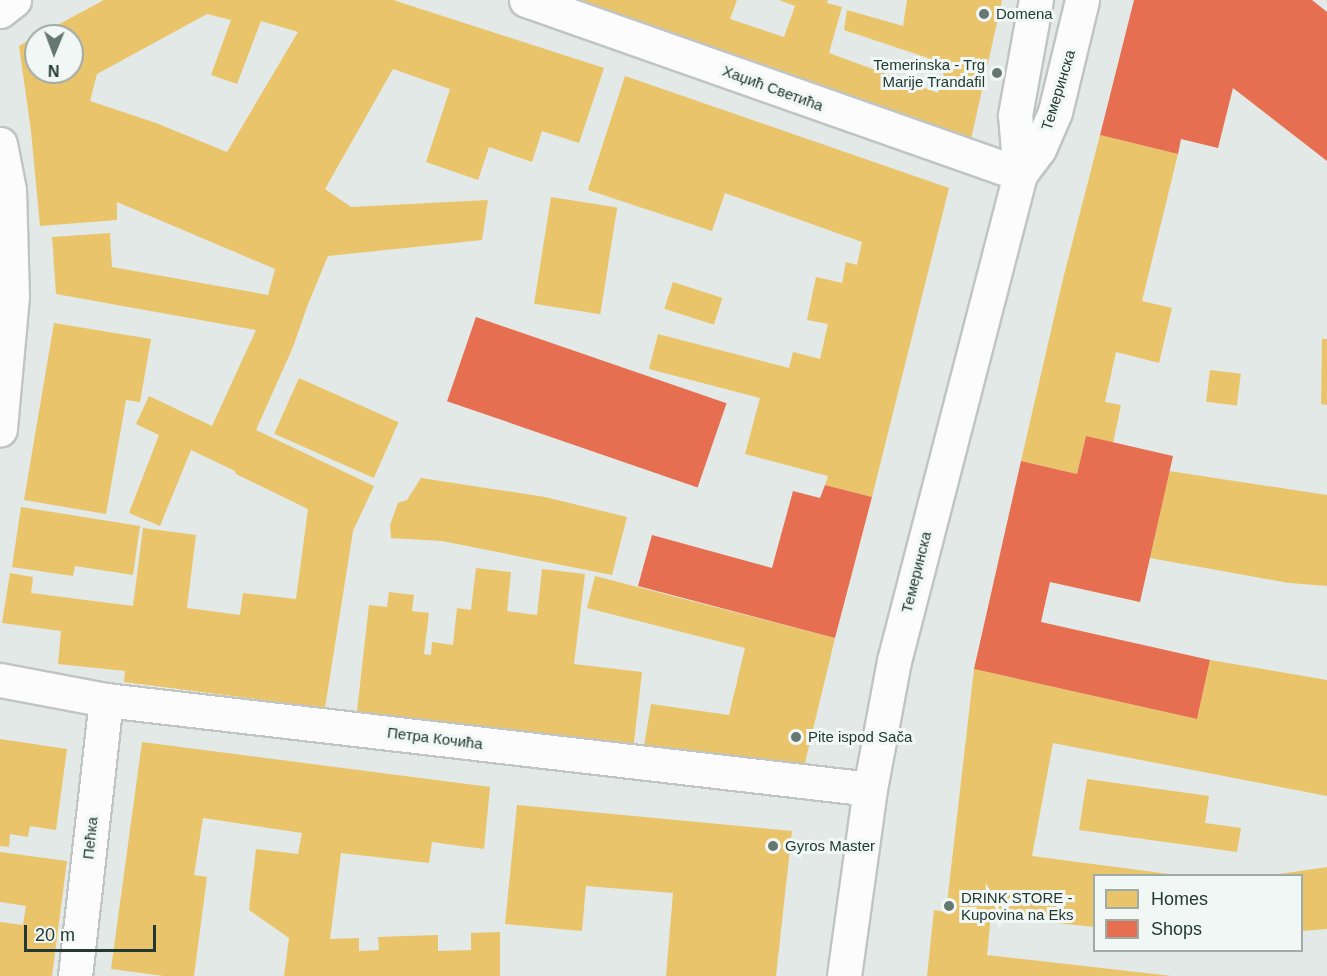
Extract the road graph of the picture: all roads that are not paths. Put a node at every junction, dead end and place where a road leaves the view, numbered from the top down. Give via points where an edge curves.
1 (14, 0) edge
2 (526, 0) edge
3 (1036, 0) edge
4 (1082, 0) edge
5 (0, 11) edge
6 (0, 144) edge
7 (1020, 174) junction
8 (0, 429) edge
9 (0, 680) edge
10 (106, 700) junction
11 (870, 789) junction
12 (75, 976) edge
13 (844, 976) edge

1 - 5 street
2 - 7 street, Хаџић Светића
3 - 7 street, Темеринска via 1015,115
4 - 7 street, Темеринска via 1055,112 1039,149
6 - 8 street via 9,190 12,296
7 - 11 street, Темеринска via 894,661
9 - 10 street, Петра Кочића
10 - 11 street, Петра Кочића
10 - 12 street, Пећка
11 - 13 street, Темеринска

